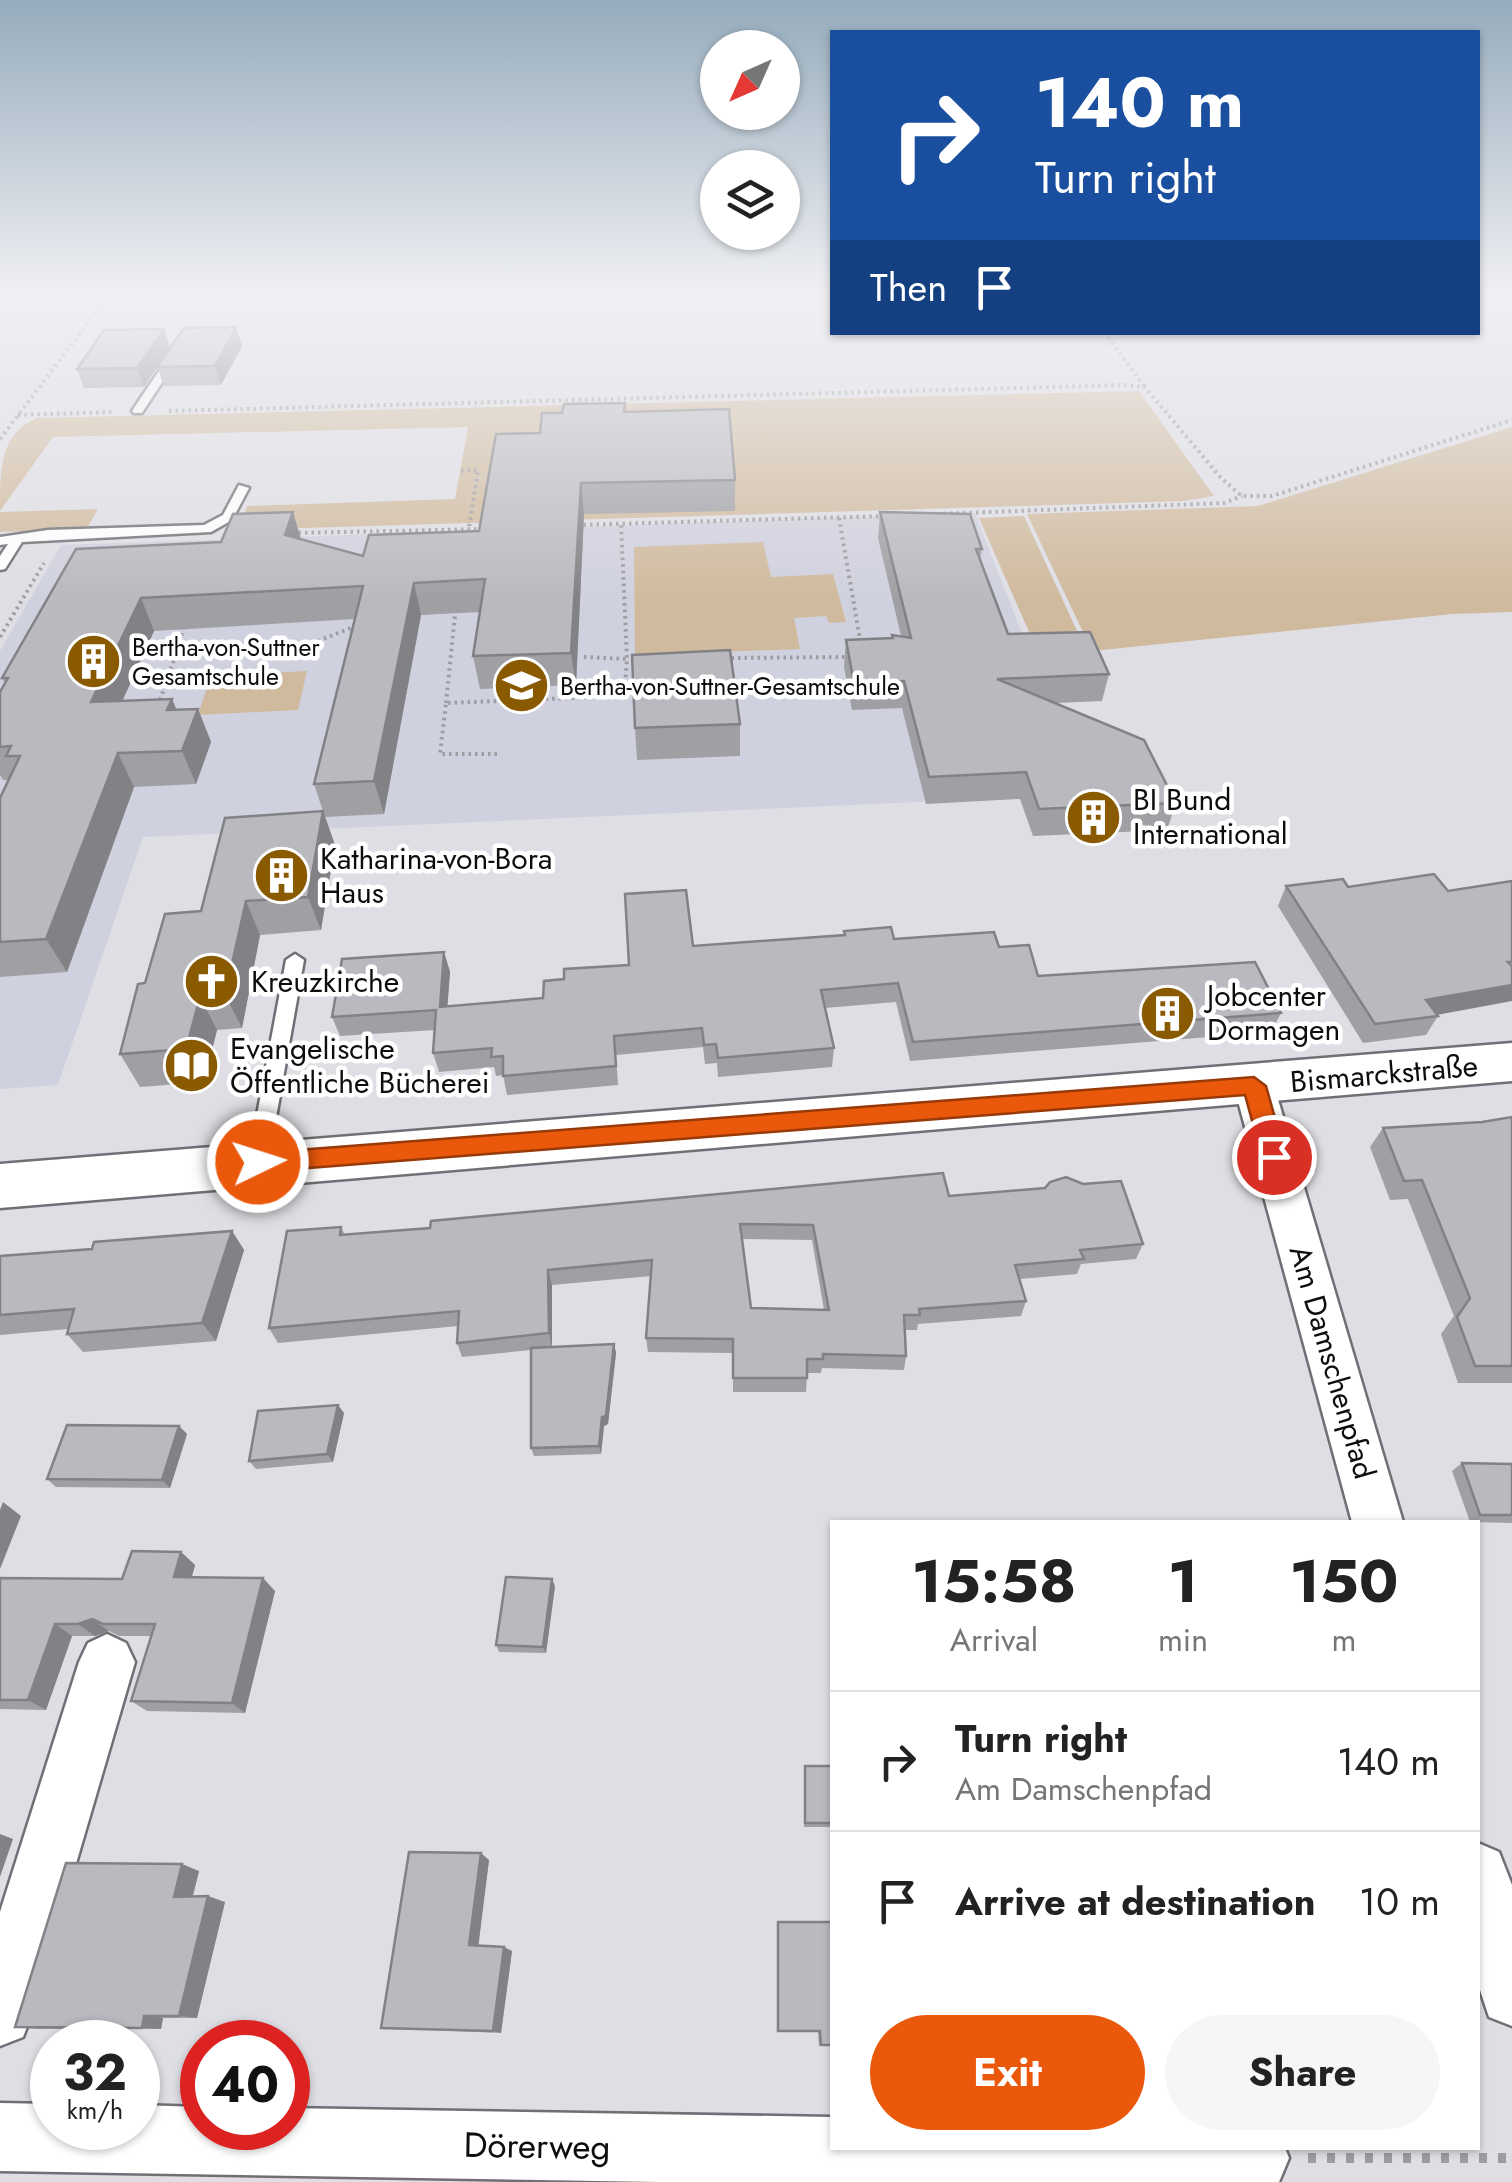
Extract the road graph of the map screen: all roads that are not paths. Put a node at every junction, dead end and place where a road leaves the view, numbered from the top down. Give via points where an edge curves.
1 (148, 397) edge
2 (138, 412) dead end
3 (243, 488) dead end
4 (0, 540) edge
5 (17, 540) junction
6 (0, 566) edge
7 (295, 960) dead end
8 (1512, 1062) edge
9 (1254, 1086) junction
10 (258, 1162) junction
11 (0, 1186) edge
12 (1377, 1520) edge
13 (108, 1662) dead end
14 (1480, 1880) edge
15 (1512, 1994) edge
16 (0, 2014) edge
17 (0, 2137) edge
18 (1255, 2158) road end
19 (1075, 2168) edge

1 - 2 lane
3 - 5 lane via 219,525
4 - 5 lane
5 - 6 lane
7 - 10 lane
8 - 9 street, Bismarckstraße
9 - 10 street, Bismarckstraße
9 - 12 street, Am Damschenpfad
10 - 11 street, Bismarckstraße
13 - 16 street
14 - 15 street
17 - 19 street, Dörerweg
18 - 19 street, Dörerweg

